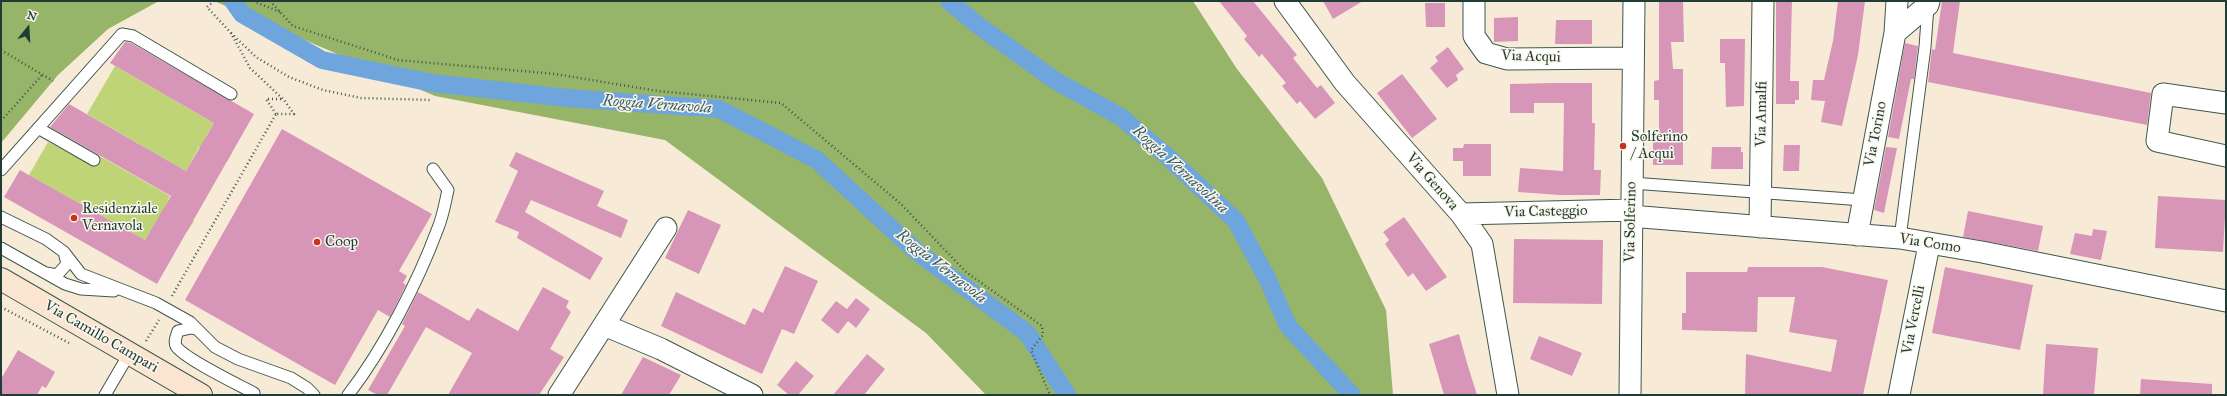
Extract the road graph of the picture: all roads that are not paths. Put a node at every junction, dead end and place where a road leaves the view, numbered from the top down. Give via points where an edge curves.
1 (1284, 1) edge
2 (1474, 1) edge
3 (1634, 1) edge
4 (1763, 1) edge
5 (1897, 1) edge
6 (1929, 3) edge
7 (1895, 33) junction
8 (1632, 58) junction
9 (231, 94) dead end
10 (2226, 103) edge
11 (38, 128) junction
12 (2226, 156) edge
13 (94, 160) dead end
14 (433, 169) dead end
15 (1, 170) edge
16 (1632, 183) junction
17 (1761, 193) junction
18 (1863, 200) junction
19 (1631, 213) junction
20 (1461, 214) junction
21 (1, 217) edge
22 (1760, 227) junction
23 (666, 228) dead end
24 (1857, 235) junction
25 (1900, 238) junction
26 (1929, 244) junction
27 (1, 248) edge
28 (64, 252) junction
29 (44, 273) junction
30 (1, 279) edge
31 (127, 291) junction
32 (2226, 301) edge
33 (604, 325) junction
34 (197, 330) junction
35 (133, 356) junction
36 (254, 393) dead end
37 (105, 395) edge
38 (200, 395) edge
39 (314, 395) edge
40 (348, 395) edge
41 (559, 395) edge
42 (752, 395) edge
43 (1508, 395) edge
44 (1630, 395) edge
45 (1899, 395) edge

1 - 20 street, Via Genova via 1345,83
2 - 8 street, Via Acqui via 1474,36 1486,53 1507,59
3 - 8 street, Via Solferino
4 - 17 street, Via Amalfi
5 - 7 street, Via Torino
6 - 7 street
6 - 25 lane
7 - 18 street, Via Torino
8 - 16 street, Via Solferino
9 - 11 lane via 133,36 122,34
10 - 12 street via 2163,94 2157,142
11 - 13 lane
11 - 15 lane
14 - 40 lane via 448,190 438,228 409,293 369,368
16 - 17 lane
16 - 19 street, Via Solferino
17 - 18 lane
17 - 22 street, Via Amalfi
18 - 24 street, Via Torino
19 - 20 street, Via Casteggio
19 - 22 street, Via Como
19 - 44 street, Via Solferino
20 - 43 street, Via Genova via 1482,244
21 - 28 lane via 46,239
22 - 24 street, Via Como
23 - 33 street
24 - 25 street, Via Como
25 - 26 street, Via Como
26 - 32 street, Via Como via 1982,252
26 - 45 street, Via Vercelli
27 - 29 lane
28 - 29 lane via 67,264 64,270 57,275
28 - 31 lane via 81,274
29 - 31 lane via 81,289
30 - 35 street, Via Camillo Campari
31 - 34 lane via 165,308 190,322
33 - 41 street
33 - 42 street
34 - 36 lane via 191,328 178,331 175,339 177,348
34 - 39 lane via 215,347 238,359 291,378
35 - 37 lane
35 - 38 street, Via Camillo Campari

